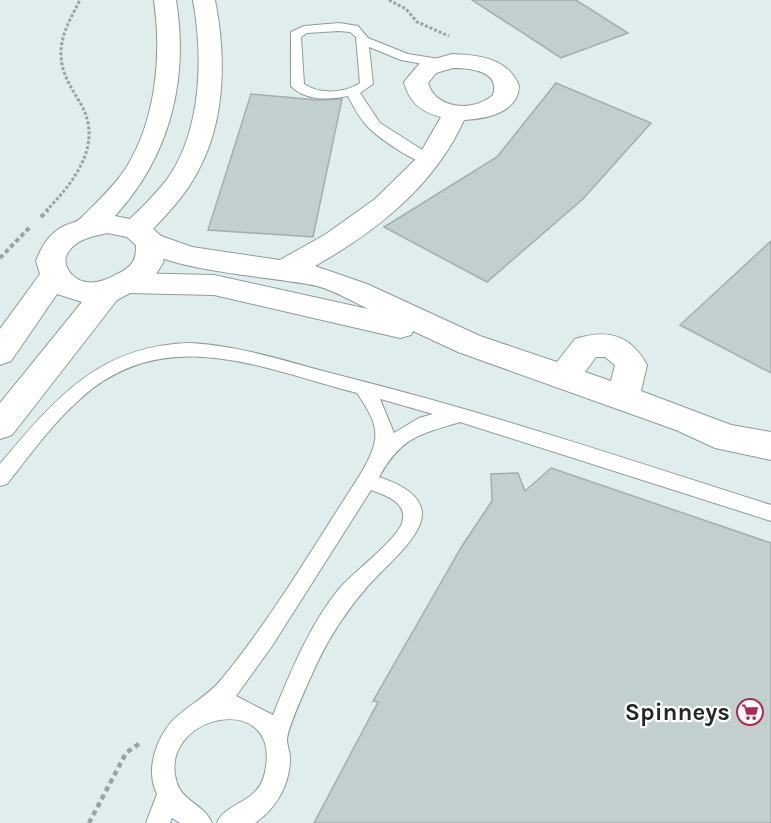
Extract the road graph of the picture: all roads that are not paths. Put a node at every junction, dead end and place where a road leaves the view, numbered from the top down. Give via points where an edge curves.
1 (165, 0) edge
2 (204, 0) edge
3 (363, 40) junction
4 (366, 62) junction
5 (429, 69) junction
6 (367, 84) junction
7 (353, 92) junction
8 (456, 112) junction
9 (433, 156) junction
10 (90, 226) junction
11 (143, 236) junction
12 (327, 244) junction
13 (285, 270) junction
14 (53, 278) junction
15 (323, 278) junction
16 (117, 287) junction
17 (273, 298) junction
18 (309, 306) junction
19 (469, 344) junction
20 (0, 353) edge
21 (509, 357) junction
22 (564, 377) junction
23 (362, 387) junction
24 (622, 398) junction
25 (459, 415) junction
26 (688, 421) junction
27 (771, 424) edge
28 (0, 426) edge
29 (771, 446) edge
30 (384, 451) junction
31 (0, 478) edge
32 (368, 481) junction
33 (771, 513) edge
34 (206, 710) junction
35 (276, 738) junction
36 (168, 797) junction
37 (158, 823) edge
38 (200, 823) edge
39 (229, 823) edge

1 - 10 street via 168,65 154,129 141,165 115,201
2 - 11 street via 210,62 200,129 189,166
3 - 4 lane
3 - 5 lane
3 - 7 lane via 360,32 347,27 304,30 294,38 298,86 309,92
4 - 5 lane
4 - 6 lane
5 - 8 street via 416,82 421,98 442,110
5 - 8 street via 459,61 479,63 501,74 506,82 504,98 496,105
6 - 7 lane
6 - 9 lane via 371,106 380,118
7 - 9 lane via 371,125
8 - 9 street
9 - 12 street via 372,215
10 - 11 street via 123,225
10 - 14 street via 64,238 55,248 49,268
11 - 13 street via 203,259
11 - 16 street via 151,251 146,268
12 - 13 street
12 - 15 street
13 - 15 street
14 - 16 street via 75,291
14 - 20 street
15 - 18 street
15 - 19 street
16 - 17 street via 214,285
16 - 28 street
17 - 18 street
17 - 21 street via 273,306 287,319 461,356
18 - 19 street
19 - 21 street
21 - 22 street
22 - 24 street
22 - 24 street via 586,347 604,344 622,352 632,365
23 - 25 lane
23 - 30 lane via 384,423
23 - 31 lane via 222,352 159,352 118,365 73,393
24 - 26 street
25 - 30 lane via 425,423
25 - 33 lane
26 - 27 street via 735,428
26 - 29 street via 727,438
30 - 32 lane
32 - 34 lane via 252,656 227,690
32 - 35 lane via 398,492 408,502 413,514 412,527 336,609 302,671
34 - 35 lane via 231,707 254,714
34 - 36 lane via 179,728 170,742 163,770
35 - 39 lane via 280,759 275,781 264,801 246,816
36 - 37 lane
36 - 38 lane via 176,809

